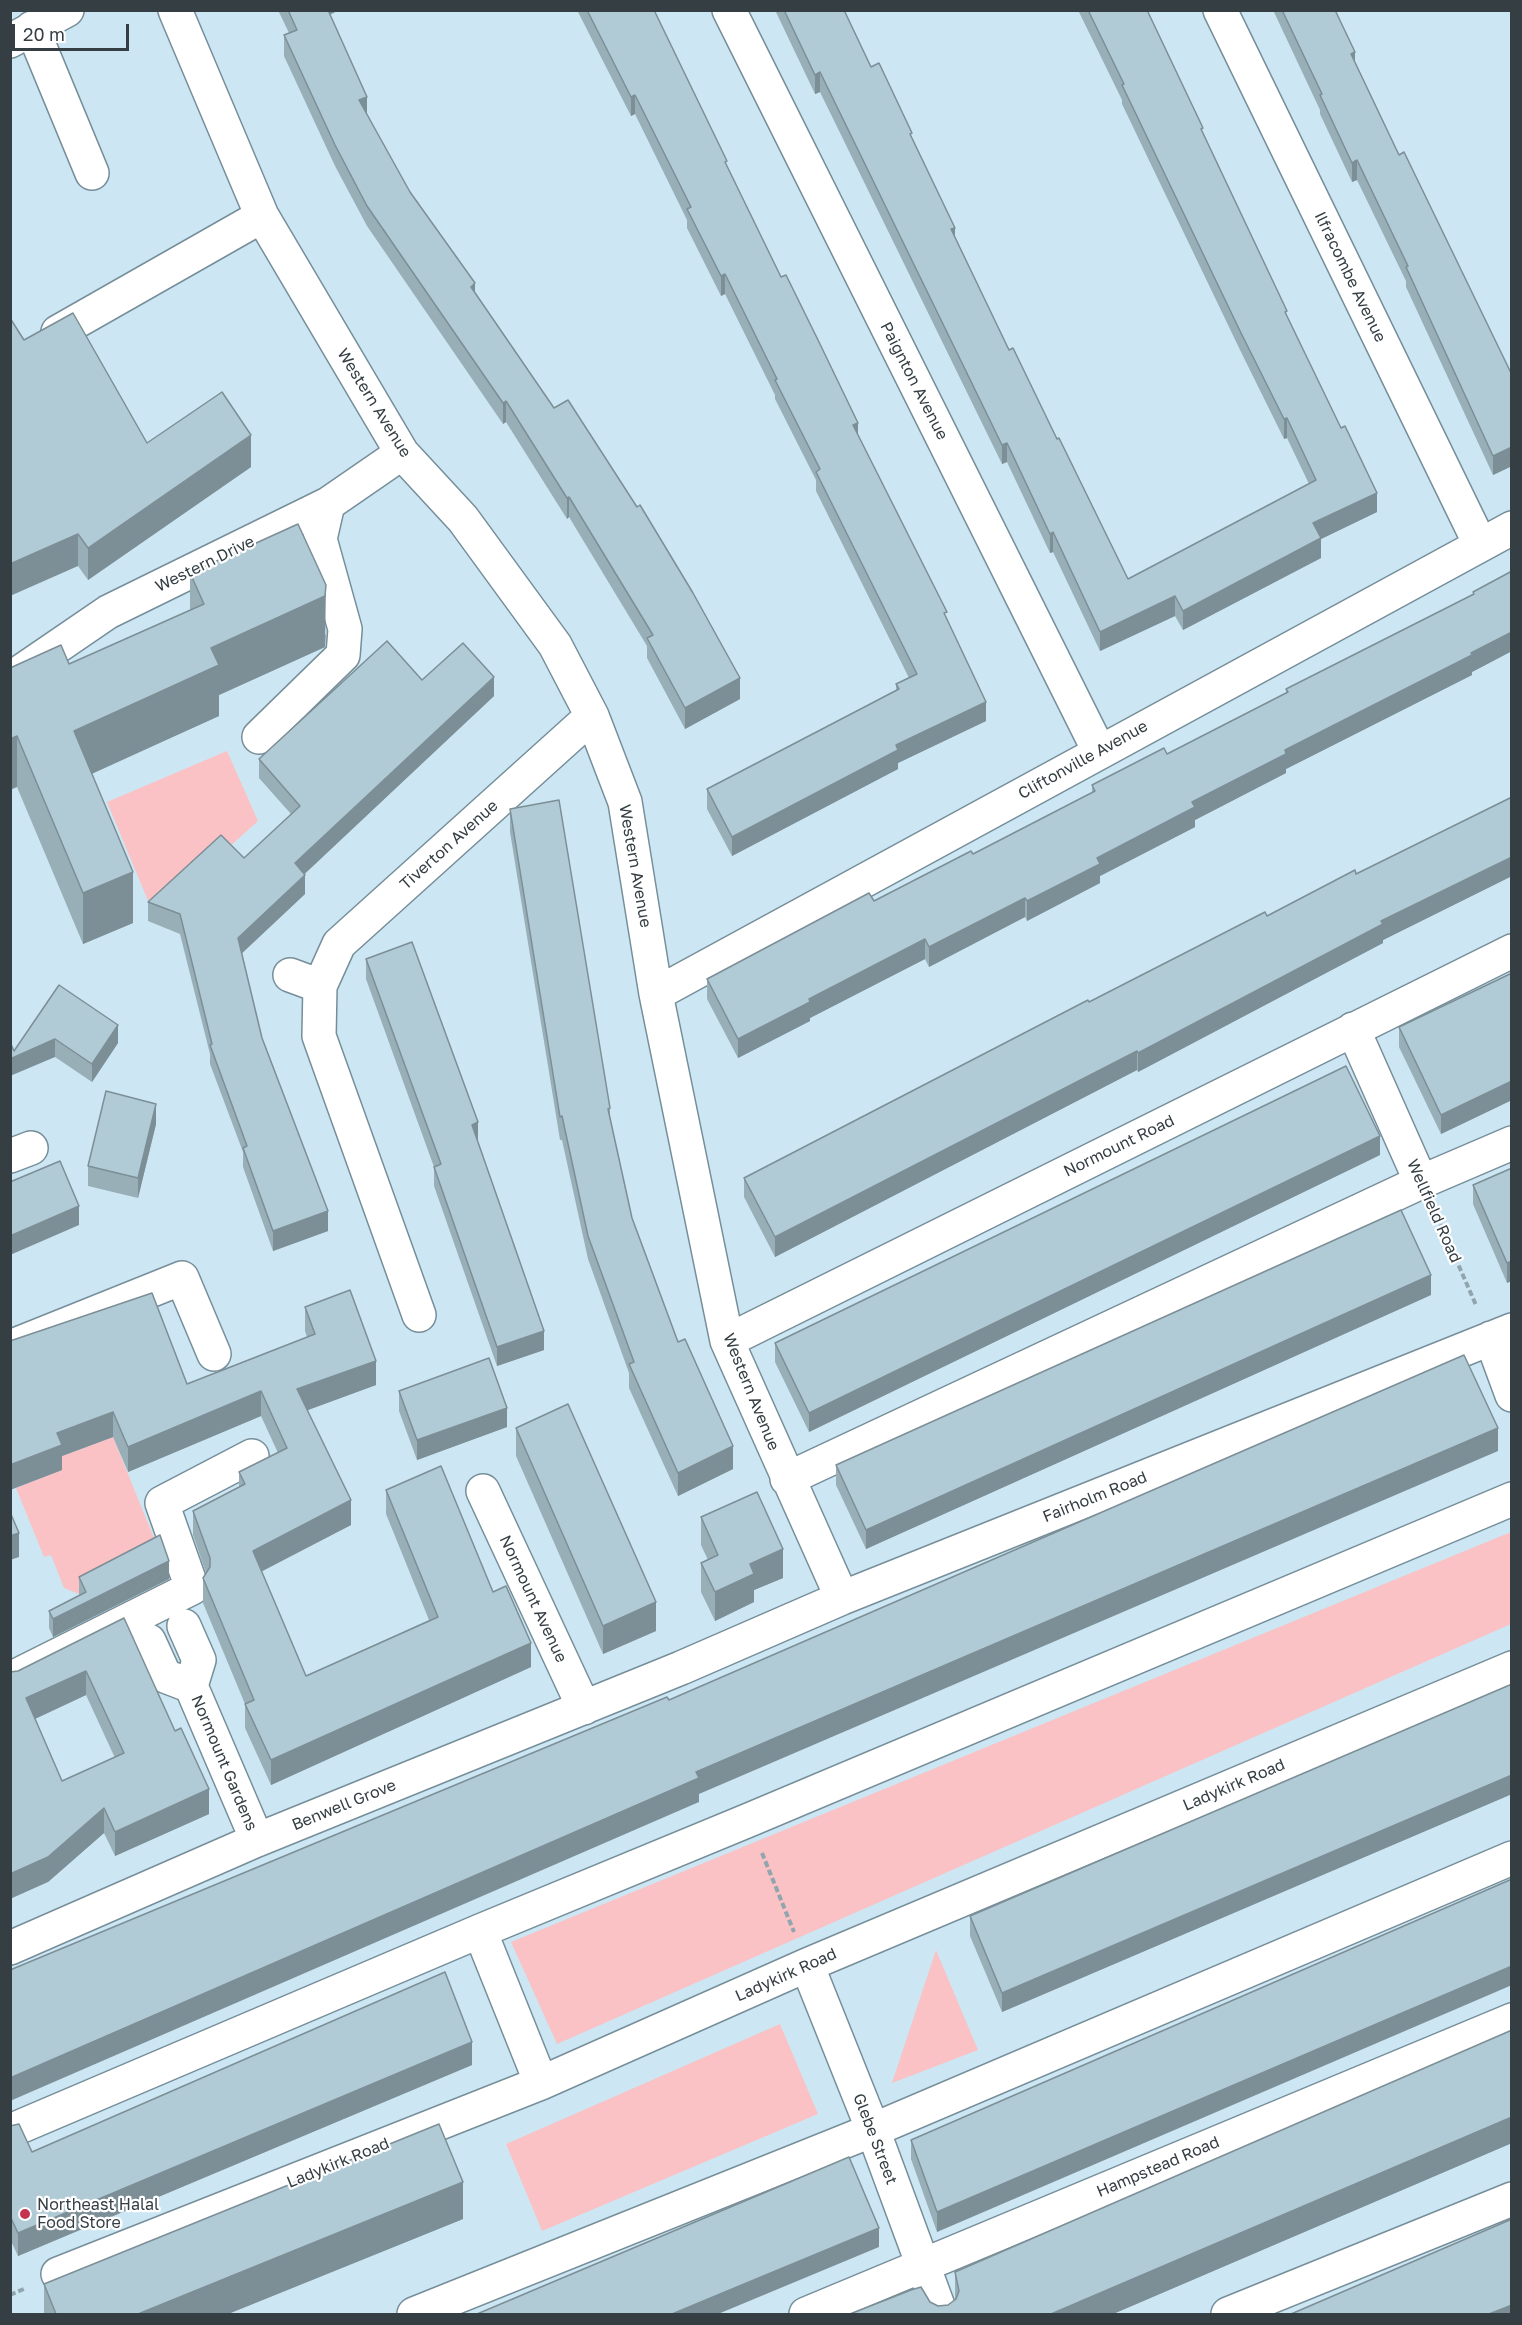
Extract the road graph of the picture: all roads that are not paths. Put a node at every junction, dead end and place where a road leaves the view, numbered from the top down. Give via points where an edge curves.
1 (67, 10) edge
2 (175, 10) edge
3 (729, 10) edge
4 (1220, 10) edge
5 (21, 35) edge
6 (92, 172) dead end
7 (262, 216) junction
8 (58, 332) edge
9 (402, 453) junction
10 (328, 504) junction
11 (1512, 528) edge
12 (1480, 544) junction
13 (10, 680) edge
14 (592, 716) junction
15 (259, 737) dead end
16 (1099, 751) junction
17 (1512, 951) edge
18 (656, 994) junction
19 (1353, 1029) junction
20 (1512, 1143) edge
21 (1422, 1182) junction
22 (418, 1315) dead end
23 (1501, 1334) edge
24 (727, 1341) junction
25 (10, 1347) edge
26 (214, 1354) dead end
27 (1512, 1395) edge
28 (252, 1456) dead end
29 (787, 1479) junction
30 (483, 1491) dead end
31 (1512, 1498) edge
32 (842, 1598) junction
33 (184, 1626) dead end
34 (149, 1641) dead end
35 (681, 1668) joint
36 (1512, 1668) edge
37 (10, 1679) edge
38 (191, 1686) junction
39 (584, 1708) junction
40 (257, 1840) junction
41 (1512, 1858) edge
42 (480, 1931) junction
43 (10, 1948) edge
44 (807, 1965) junction
45 (1512, 2020) edge
46 (541, 2083) junction
47 (873, 2130) junction
48 (10, 2131) edge
49 (1512, 2199) edge
50 (922, 2265) junction
51 (58, 2274) dead end
52 (414, 2314) edge
53 (806, 2314) edge
54 (941, 2314) edge
55 (1228, 2314) edge

1 - 5 street
2 - 7 street, Western Avenue
3 - 16 street, Paignton Avenue
4 - 12 street, Ilfracombe Avenue
5 - 6 street
7 - 8 street
7 - 9 street, Western Avenue
9 - 10 street, Western Drive
9 - 14 street, Western Avenue via 463,519 555,645
10 - 13 street, Western Drive via 108,612
10 - 15 street via 320,539 345,629 343,655
11 - 12 street, Cliftonville Avenue
12 - 16 street, Cliftonville Avenue
14 - 18 street, Western Avenue via 625,802
14 - 22 street, Tiverton Avenue via 339,944 305,980 319,1036
16 - 18 street, Cliftonville Avenue
17 - 19 street, Normount Road
18 - 24 street, Western Avenue
19 - 21 street, Wellfield Road
19 - 24 street, Normount Road
20 - 21 street
21 - 29 street
23 - 27 street
23 - 32 street, Fairholm Road
24 - 29 street, Western Avenue
25 - 26 street via 182,1278
28 - 37 street via 162,1503 192,1588
29 - 32 street, Western Avenue
30 - 39 street, Normount Avenue
31 - 42 street
32 - 35 street, Fairholm Road
33 - 38 street via 199,1660
34 - 38 street via 165,1676
35 - 39 street, Benwell Grove
36 - 44 street, Ladykirk Road
38 - 40 street, Normount Gardens
39 - 40 street, Benwell Grove
40 - 43 street, Benwell Grove
41 - 47 street
42 - 46 street
42 - 48 street
44 - 46 street, Ladykirk Road
44 - 47 street, Glebe Street
45 - 50 street, Hampstead Road
46 - 51 street, Ladykirk Road
47 - 50 street, Glebe Street
47 - 52 street
49 - 55 street
50 - 53 street, Hampstead Road
50 - 54 street, Glebe Street

